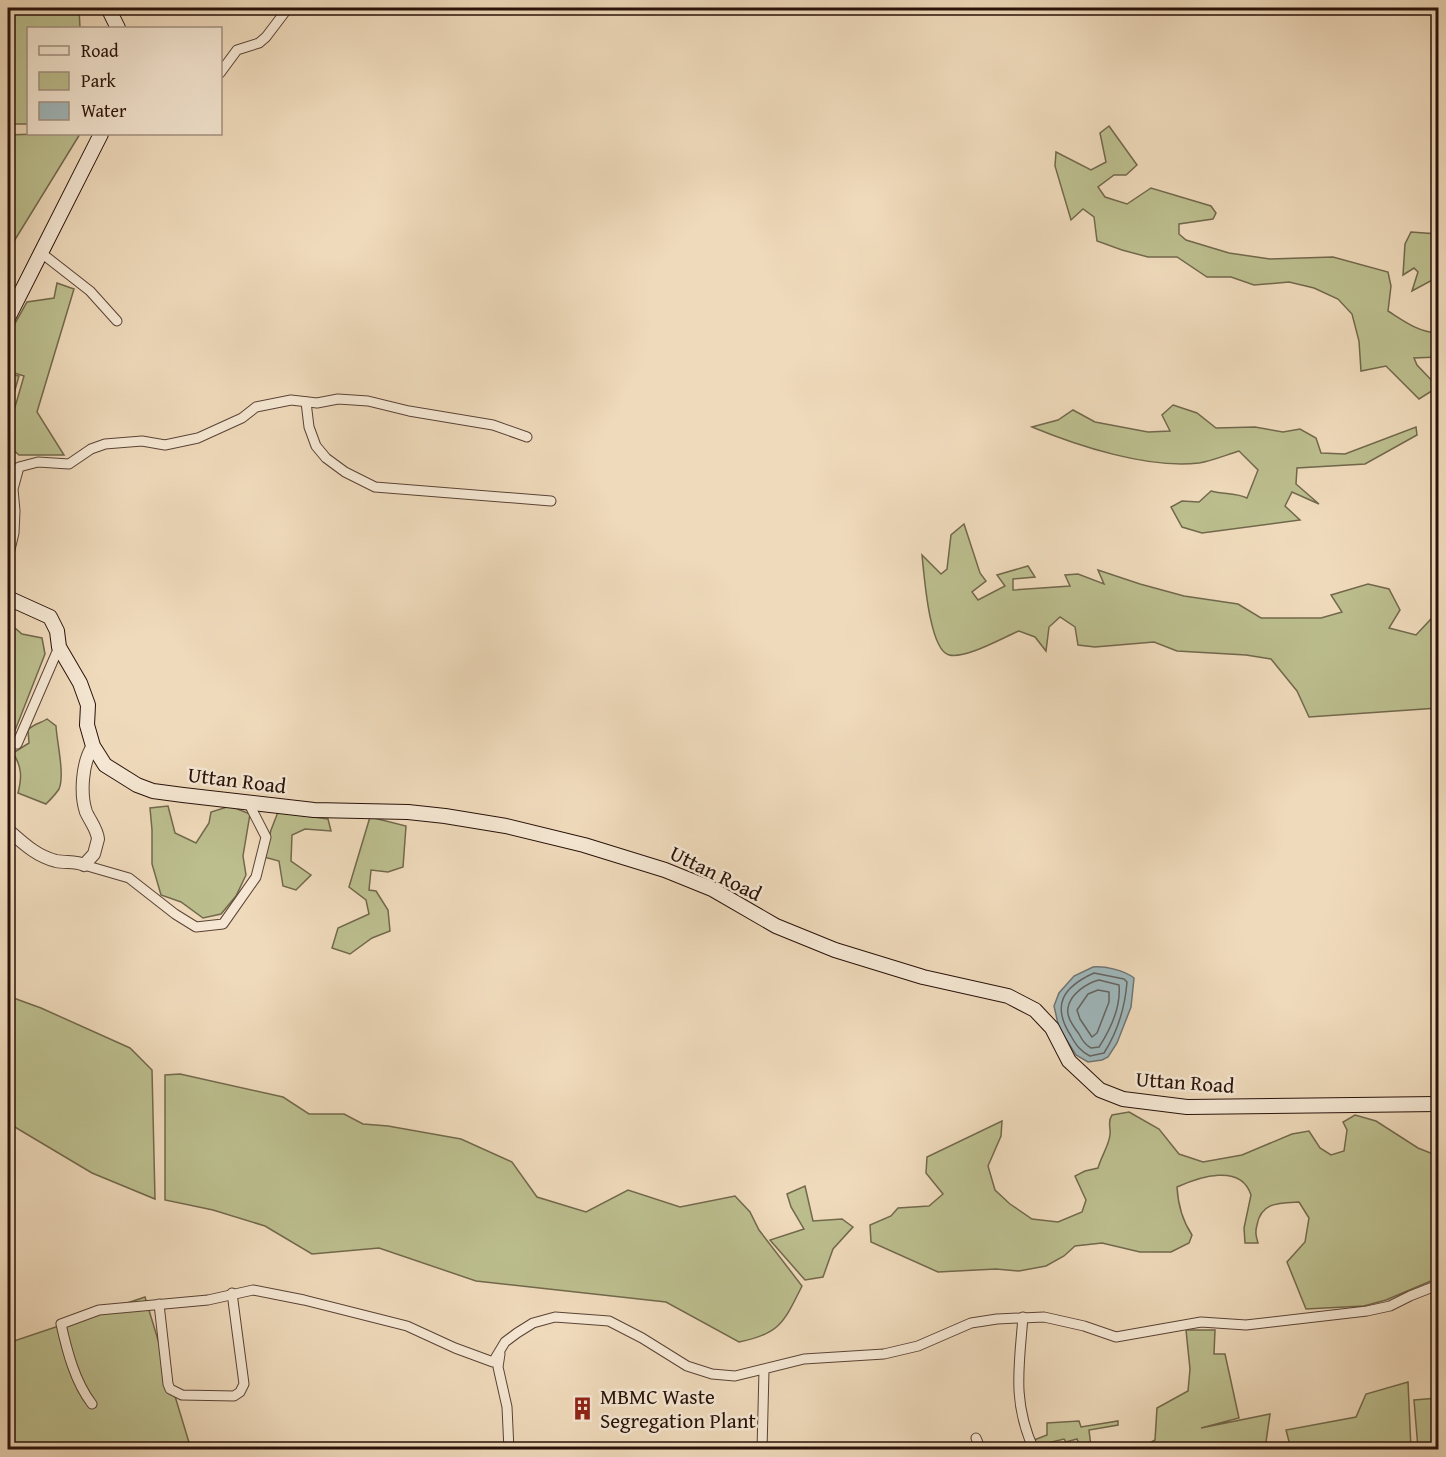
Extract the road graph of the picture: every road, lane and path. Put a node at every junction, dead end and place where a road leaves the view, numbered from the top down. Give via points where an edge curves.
1 (108, 8) edge
2 (288, 8) edge
3 (118, 27) edge
4 (222, 70) edge
5 (100, 135) edge
6 (40, 252) junction
7 (8, 318) edge
8 (117, 321) dead end
9 (306, 402) junction
10 (527, 437) dead end
11 (551, 501) dead end
12 (8, 558) edge
13 (8, 598) edge
14 (59, 647) junction
15 (16, 744) dead end
16 (93, 746) junction
17 (248, 802) junction
18 (8, 830) edge
19 (84, 865) junction
20 (1438, 1104) edge
21 (1438, 1286) edge
22 (232, 1293) junction
23 (159, 1304) junction
24 (1023, 1317) junction
25 (501, 1349) junction
26 (764, 1370) junction
27 (92, 1404) dead end
28 (976, 1438) dead end
29 (509, 1449) edge
30 (762, 1449) edge
31 (981, 1449) edge
32 (1034, 1449) edge

1 - 3 main road
2 - 4 street via 266,37 237,50
5 - 6 main road
6 - 7 main road
6 - 8 street via 90,291
9 - 10 street via 369,401 493,425
9 - 11 street via 316,446 345,472 375,487
9 - 12 street via 291,400 256,407 242,418 198,438 165,445 141,441 105,444 69,464 38,462 19,467 13,489 14,533
13 - 14 main road, Uttan Road via 50,617
14 - 15 street
14 - 16 main road, Uttan Road via 88,705 87,725
16 - 17 main road, Uttan Road via 105,765 153,791
16 - 19 street via 85,761 83,797 98,839 94,854
17 - 19 street via 266,837 256,877 223,924 196,927 129,878
17 - 20 main road, Uttan Road via 314,810 408,812 496,824 665,870 712,889 776,926 835,950 923,978 1008,996 1035,1010 1052,1028 1070,1061 1100,1090 1123,1099 1187,1107
18 - 19 street via 30,850 57,861
21 - 24 street via 1367,1311 1246,1325 1201,1322 1116,1337 1044,1317
22 - 23 street via 208,1300
22 - 23 street via 244,1384 234,1396 182,1395 170,1389
22 - 25 street via 269,1292 407,1326 494,1362
23 - 27 street via 99,1310 61,1324 68,1354
24 - 26 street via 971,1323 918,1346 884,1354 804,1359
24 - 32 street via 1019,1407
25 - 26 street via 504,1342 533,1323 555,1317 585,1318 609,1321 687,1366 712,1374 735,1376
25 - 29 street via 498,1367 507,1407
26 - 30 street
28 - 31 street

